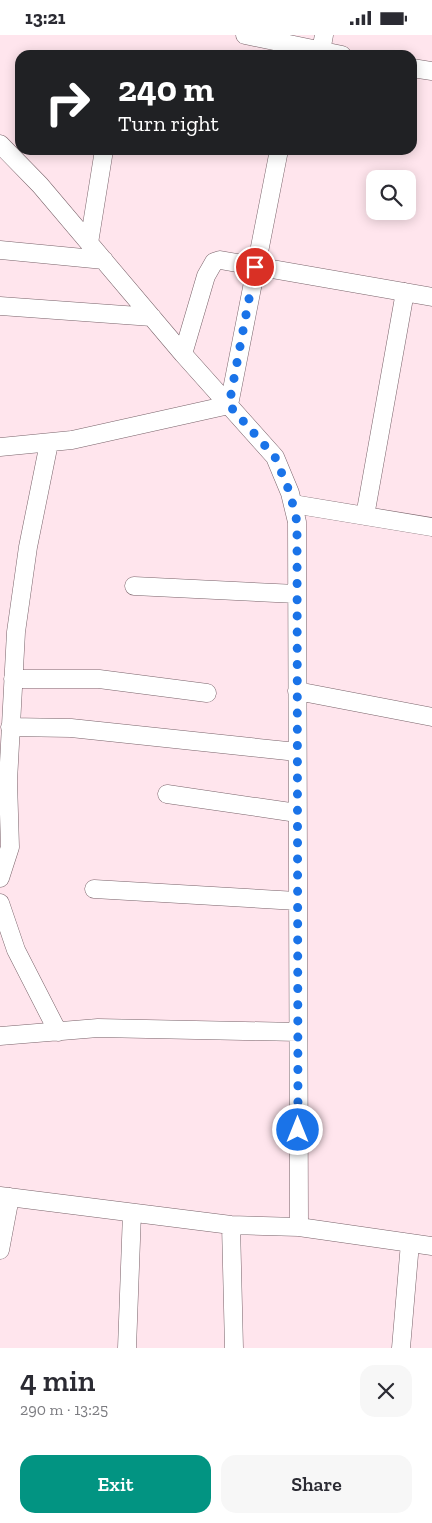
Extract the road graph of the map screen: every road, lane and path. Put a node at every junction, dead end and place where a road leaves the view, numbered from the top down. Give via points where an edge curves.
1 (245, 35) edge
2 (323, 43) edge
3 (295, 50) edge
4 (301, 50) edge
5 (334, 50) edge
6 (417, 69) edge
7 (432, 71) edge
8 (0, 143) edge
9 (103, 155) edge
10 (278, 155) edge
11 (89, 243) junction
12 (0, 250) edge
13 (104, 260) junction
14 (255, 267) junction
15 (405, 292) junction
16 (432, 297) edge
17 (0, 306) edge
18 (152, 317) junction
19 (183, 354) junction
20 (229, 405) junction
21 (49, 443) junction
22 (0, 447) edge
23 (293, 504) junction
24 (365, 516) junction
25 (432, 527) edge
26 (134, 586) dead end
27 (297, 594) junction
28 (13, 679) junction
29 (297, 691) junction
30 (207, 693) dead end
31 (432, 717) edge
32 (10, 727) junction
33 (297, 752) junction
34 (167, 794) dead end
35 (297, 813) junction
36 (0, 879) edge
37 (94, 889) dead end
38 (298, 901) junction
39 (0, 903) edge
40 (58, 1032) junction
41 (298, 1032) junction
42 (0, 1036) edge
43 (5, 1197) edge
44 (132, 1213) junction
45 (231, 1225) junction
46 (298, 1227) junction
47 (410, 1243) junction
48 (432, 1246) edge
49 (0, 1250) edge
50 (403, 1347) edge
51 (127, 1348) edge
52 (234, 1348) edge

1 - 3 street
2 - 4 street
2 - 5 street
6 - 7 street
8 - 11 street
9 - 11 street
10 - 14 street
11 - 13 street
12 - 13 street
13 - 18 street
14 - 15 street
14 - 19 street via 220,260 209,268
14 - 20 street
15 - 16 street
15 - 24 street
17 - 18 street
18 - 19 street
19 - 20 street
20 - 21 street
20 - 23 street via 275,457
21 - 22 street
21 - 28 street via 28,547
23 - 24 street
23 - 27 street via 297,522
24 - 25 street
26 - 27 street
27 - 29 street
28 - 30 street via 99,679
28 - 32 street
29 - 31 street
29 - 33 street
32 - 33 street via 71,728
32 - 36 street via 10,847
33 - 35 street
34 - 35 street
35 - 38 street
37 - 38 street
38 - 41 street
39 - 40 street via 16,950
40 - 41 street via 106,1028
40 - 42 street
41 - 46 street
43 - 44 street
43 - 49 street
44 - 45 street
44 - 51 street
45 - 46 street
45 - 52 street
46 - 47 street
47 - 48 street
47 - 50 street

